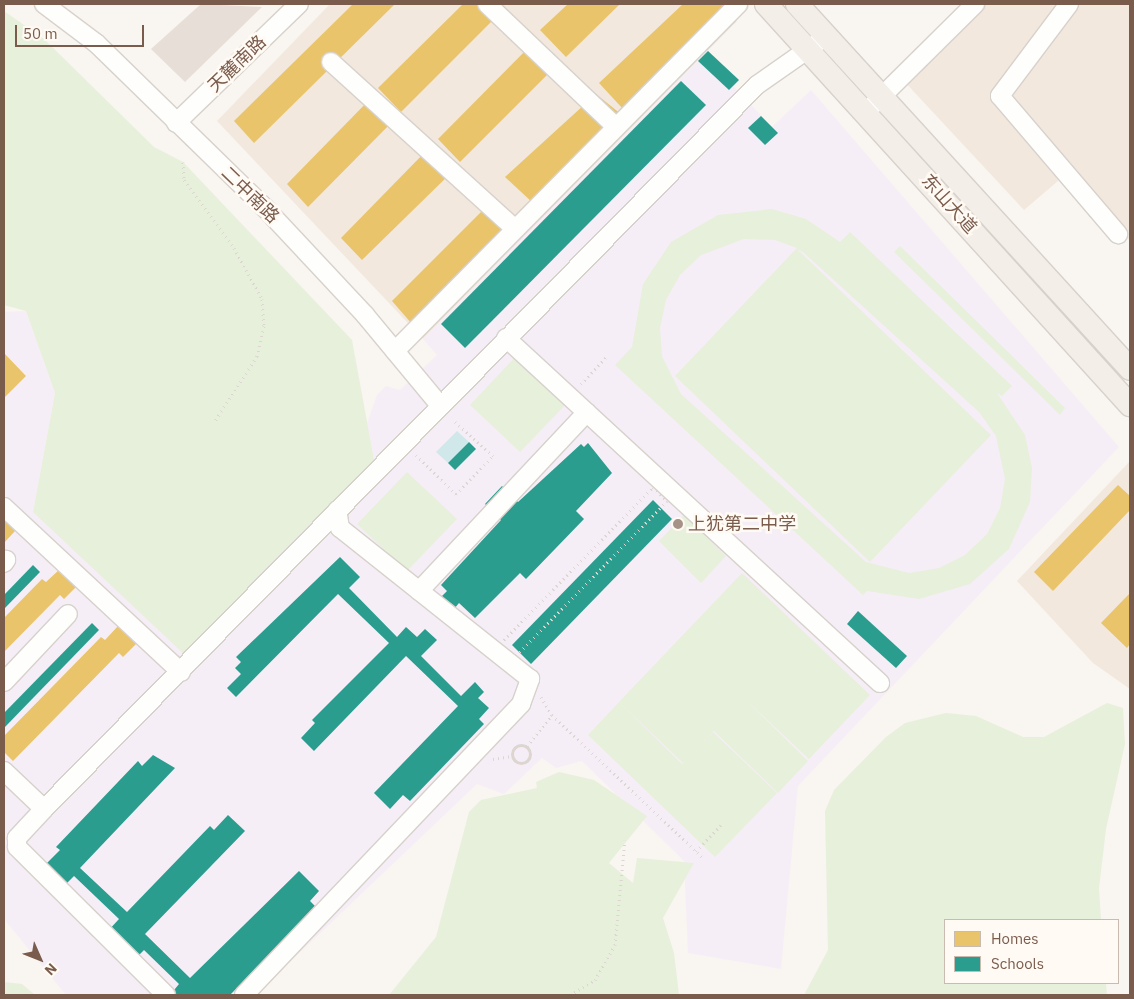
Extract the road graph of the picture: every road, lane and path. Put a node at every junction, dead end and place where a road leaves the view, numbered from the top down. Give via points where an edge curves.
1 (44, 4) edge
2 (299, 4) edge
3 (487, 4) edge
4 (738, 4) edge
5 (766, 4) edge
6 (797, 4) edge
7 (976, 4) edge
8 (1070, 4) edge
9 (827, 34) junction
10 (809, 50) junction
11 (331, 62) dead end
12 (882, 96) junction
13 (866, 112) junction
14 (176, 123) junction
15 (616, 127) junction
16 (184, 162) dead end
17 (515, 229) junction
18 (1118, 234) dead end
19 (506, 338) junction
20 (395, 351) junction
21 (606, 357) dead end
22 (1130, 369) edge
23 (577, 388) dead end
24 (1130, 405) edge
25 (445, 410) junction
26 (587, 412) junction
27 (215, 421) dead end
28 (414, 453) dead end
29 (667, 501) joint
30 (4, 507) edge
31 (338, 510) junction
32 (419, 591) junction
33 (68, 614) dead end
34 (181, 672) junction
35 (530, 679) junction
36 (4, 682) edge
37 (880, 683) dead end
38 (552, 715) junction
39 (527, 746) junction
40 (512, 756) junction
41 (489, 763) dead end
42 (4, 771) edge
43 (44, 809) junction
44 (721, 825) dead end
45 (625, 840) dead end
46 (696, 851) junction
47 (703, 858) dead end
48 (166, 995) edge
49 (244, 995) edge
50 (570, 995) edge

1 - 14 street, 二中南路 via 96,43
2 - 14 street, 天麓南路
3 - 15 street
4 - 15 street
5 - 10 main road, 东山大道
6 - 9 main road, 东山大道
7 - 12 street
8 - 18 street via 1000,96
9 - 10 street
9 - 12 main road, 东山大道
10 - 13 main road, 东山大道
10 - 19 street via 757,85
11 - 17 street
12 - 13 street
12 - 22 main road, 东山大道
13 - 24 main road, 东山大道
14 - 20 street, 二中南路 via 265,208
15 - 17 street
16 - 27 path via 184,180 234,248 262,299 264,326 257,356
17 - 20 street
19 - 25 street
19 - 26 street
20 - 25 street, 二中南路
21 - 23 path
25 - 28 path via 493,456 456,494
25 - 31 street
26 - 32 street
26 - 37 street
29 - 29 path via 652,487 497,647 511,661
30 - 34 street
31 - 32 street via 340,528
31 - 34 street
32 - 35 street
33 - 36 street
34 - 43 street
35 - 38 path
35 - 49 street via 521,704
38 - 39 path
38 - 46 path
39 - 40 path via 516,746
39 - 40 path via 530,754 526,762 517,762
40 - 41 path
42 - 43 street
43 - 48 street via 17,838 17,847
44 - 46 path
45 - 50 path via 614,944 596,980
46 - 47 path

